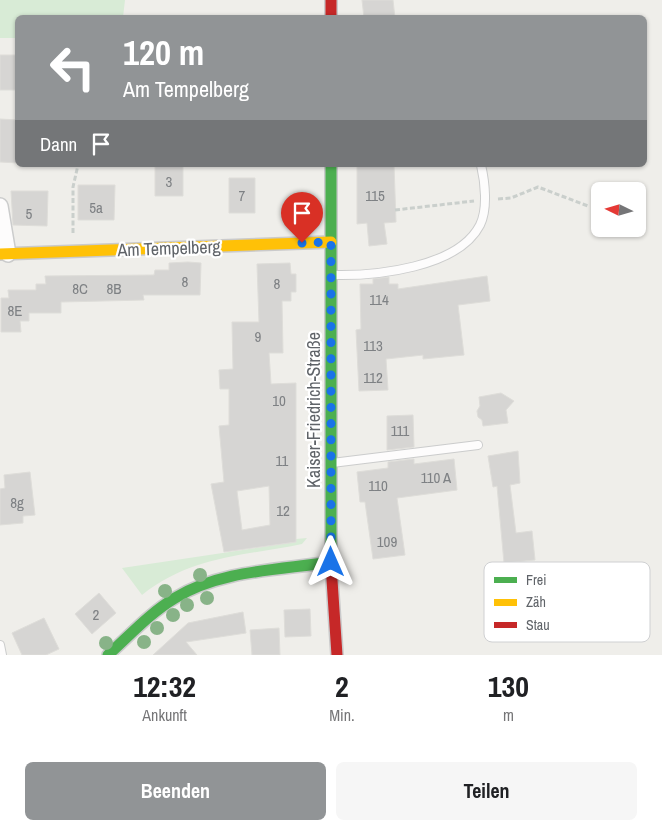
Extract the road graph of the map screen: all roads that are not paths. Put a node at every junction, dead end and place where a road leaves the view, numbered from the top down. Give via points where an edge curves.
1 (331, 0) edge
2 (331, 15) edge
3 (331, 167) edge
4 (480, 167) edge
5 (0, 206) edge
6 (331, 242) junction
7 (4, 254) edge
8 (331, 274) junction
9 (478, 445) dead end
10 (331, 463) junction
11 (331, 562) junction
12 (0, 645) edge
13 (2, 655) edge
14 (108, 655) edge
15 (337, 655) edge

1 - 2 street
3 - 6 street, Kaiser-Friedrich-Straße
4 - 8 lane via 484,206 480,225 468,241 422,264 391,272 362,276
5 - 7 street, Am Tempelberg
6 - 7 street, Am Tempelberg
6 - 8 street, Kaiser-Friedrich-Straße
8 - 10 street, Kaiser-Friedrich-Straße
9 - 10 lane
10 - 11 street, Kaiser-Friedrich-Straße
11 - 14 street via 228,579 184,592
11 - 15 street, Kaiser-Friedrich-Straße
12 - 13 lane

